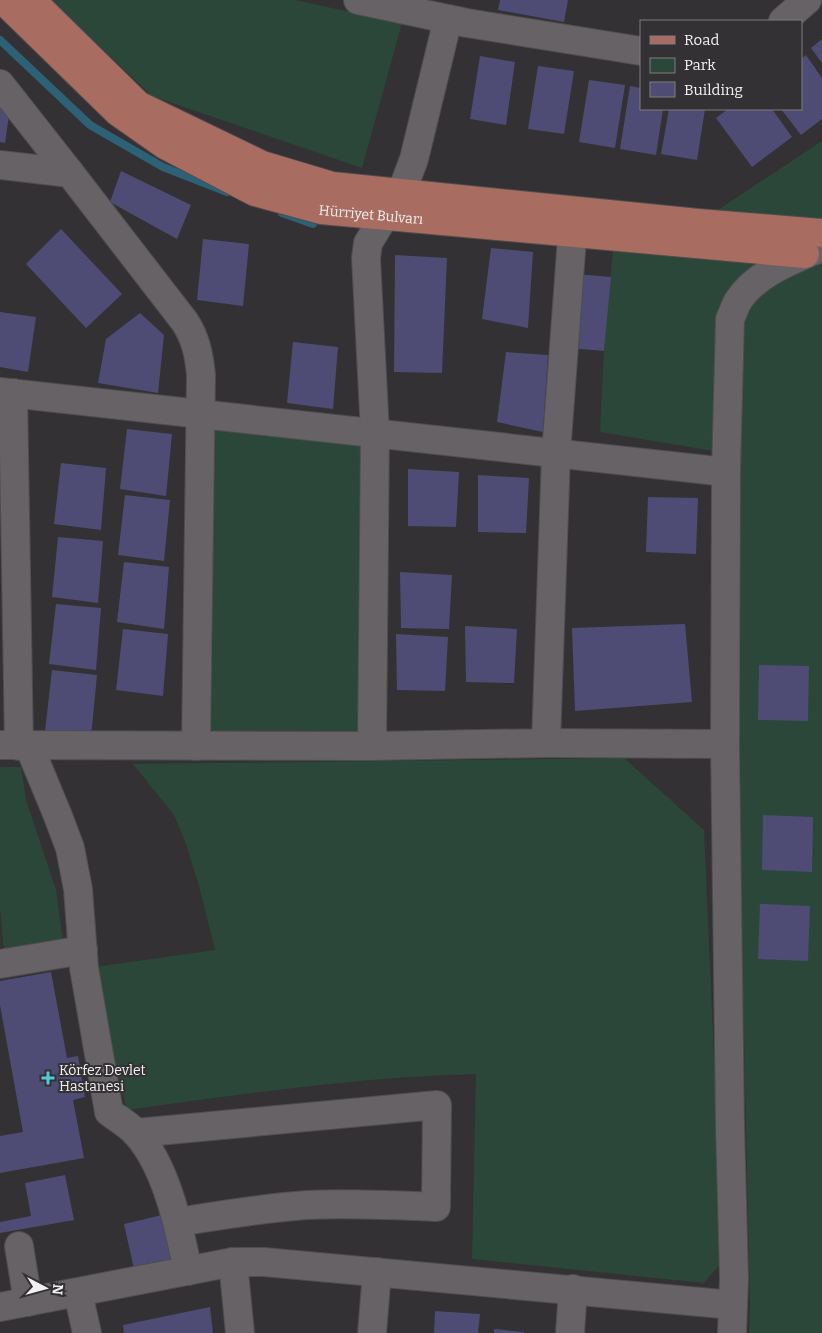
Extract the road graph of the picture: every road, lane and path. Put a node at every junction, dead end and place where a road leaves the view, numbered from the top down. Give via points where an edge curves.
1 (3, 0) edge
2 (32, 0) edge
3 (358, 0) edge
4 (807, 0) edge
5 (462, 14) edge
6 (784, 20) edge
7 (640, 51) edge
8 (0, 84) edge
9 (0, 165) edge
10 (70, 174) junction
11 (399, 193) junction
12 (384, 216) junction
13 (573, 222) junction
14 (822, 233) edge
15 (814, 251) edge
16 (7, 392) edge
17 (201, 413) junction
18 (375, 433) junction
19 (556, 454) junction
20 (726, 472) junction
21 (546, 743) junction
22 (725, 744) junction
23 (16, 746) edge
24 (196, 746) junction
25 (372, 746) junction
26 (83, 950) junction
27 (0, 964) edge
28 (136, 1133) junction
29 (178, 1222) junction
30 (18, 1246) dead end
31 (233, 1262) junction
32 (188, 1271) junction
33 (377, 1272) junction
34 (573, 1289) junction
35 (78, 1293) junction
36 (28, 1302) junction
37 (733, 1305) junction
38 (0, 1307) edge
39 (87, 1333) edge
40 (240, 1333) edge
41 (372, 1333) edge
42 (570, 1333) edge
43 (732, 1333) edge

1 - 12 main road, Hürriyet Bulvarı via 118,112 165,145 254,192 321,210
2 - 11 main road, Hürriyet Bulvarı via 138,105 262,165 332,186
3 - 5 street
4 - 6 street
5 - 7 street
5 - 11 street via 414,159
8 - 10 street
9 - 10 street
10 - 17 street via 193,334 201,375
11 - 12 street
11 - 13 main road, Hürriyet Bulvarı
12 - 13 main road, Hürriyet Bulvarı
12 - 18 street via 368,244 366,258
13 - 14 main road, Hürriyet Bulvarı via 698,224
13 - 15 main road, Hürriyet Bulvarı
13 - 19 street
15 - 20 street via 774,269 747,290 737,302 730,319
16 - 17 street
16 - 23 street
17 - 18 street
17 - 24 street
18 - 19 street
18 - 25 street
19 - 20 street
19 - 21 street
20 - 22 street
21 - 22 street
21 - 25 street
22 - 37 street
23 - 24 street
23 - 26 street via 58,816 70,848 78,889
24 - 25 street
26 - 27 street
26 - 28 street via 109,1112
28 - 29 street via 152,1153
28 - 29 street via 437,1105 436,1207 306,1205
29 - 32 street
30 - 36 street
31 - 32 street
31 - 33 street
31 - 40 street
32 - 35 street
33 - 34 street
33 - 41 street
34 - 37 street
34 - 42 street
35 - 36 street
35 - 39 street
36 - 38 street
37 - 43 street

